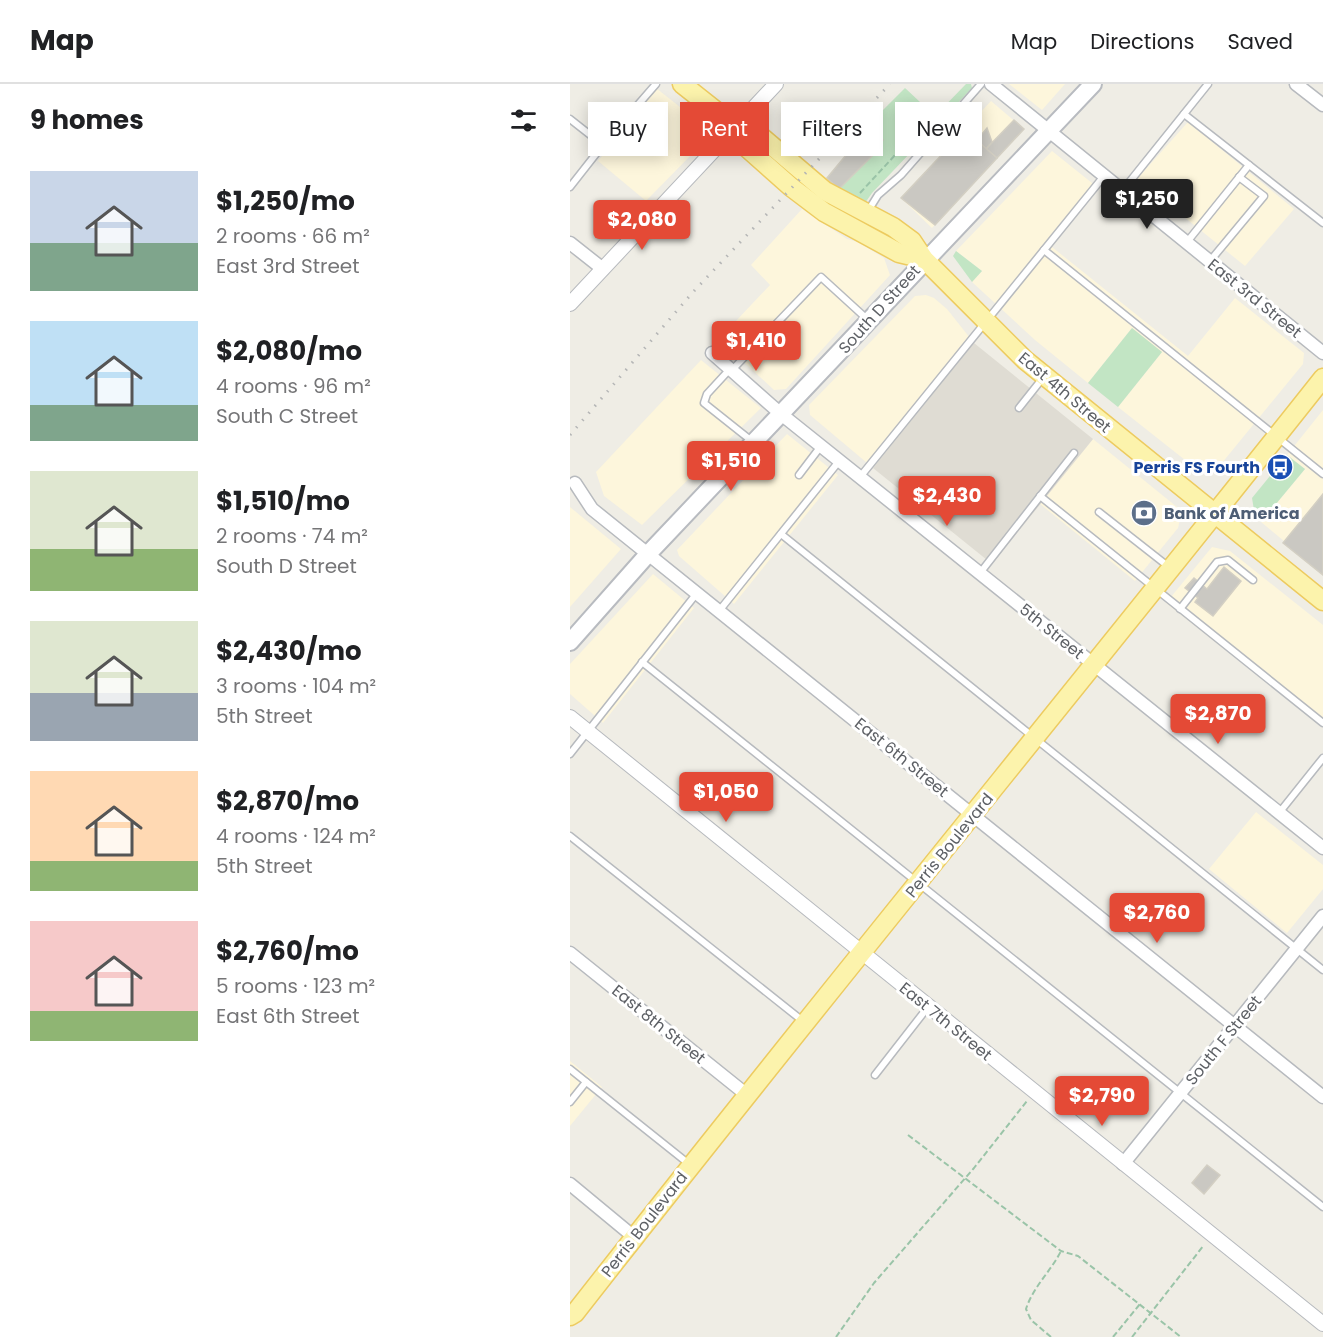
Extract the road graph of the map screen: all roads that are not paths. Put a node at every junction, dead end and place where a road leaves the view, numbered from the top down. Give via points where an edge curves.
1 (656, 84) edge
2 (682, 84) edge
3 (776, 84) edge
4 (981, 84) edge
5 (991, 84) edge
6 (1093, 84) edge
7 (1208, 84) edge
8 (1296, 84) edge
9 (640, 102) edge
10 (705, 102) edge
11 (758, 102) edge
12 (1323, 105) edge
13 (1184, 114) junction
14 (570, 119) edge
15 (1049, 131) junction
16 (588, 133) edge
17 (769, 143) edge
18 (594, 156) edge
19 (707, 156) edge
20 (756, 156) edge
21 (1249, 165) junction
22 (1104, 176) junction
23 (1239, 177) junction
24 (570, 187) edge
25 (1122, 191) junction
26 (867, 214) junction
27 (1323, 223) edge
28 (1186, 242) junction
29 (570, 243) edge
30 (1044, 250) junction
31 (924, 259) junction
32 (1210, 261) junction
33 (603, 269) junction
34 (570, 304) edge
35 (870, 322) junction
36 (985, 322) junction
37 (712, 353) dead end
38 (1323, 353) edge
39 (731, 370) junction
40 (1045, 376) junction
41 (1323, 378) edge
42 (1019, 408) dead end
43 (782, 414) junction
44 (1277, 437) junction
45 (754, 442) junction
46 (822, 446) junction
47 (1074, 453) dead end
48 (840, 460) junction
49 (1323, 474) edge
50 (799, 475) dead end
51 (860, 477) junction
52 (575, 483) dead end
53 (1040, 496) junction
54 (1099, 512) dead end
55 (1215, 515) junction
56 (781, 534) junction
57 (648, 554) junction
58 (1171, 569) junction
59 (980, 573) junction
60 (1253, 580) dead end
61 (1155, 589) junction
62 (697, 593) junction
63 (1323, 601) edge
64 (1180, 609) junction
65 (719, 611) junction
66 (570, 642) edge
67 (642, 662) junction
68 (1094, 665) junction
69 (570, 717) edge
70 (1323, 723) edge
71 (588, 732) junction
72 (1035, 738) junction
73 (570, 754) edge
74 (1323, 758) edge
75 (1280, 813) junction
76 (973, 814) junction
77 (570, 836) edge
78 (1323, 848) edge
79 (919, 882) junction
80 (1323, 916) edge
81 (1296, 949) junction
82 (570, 953) edge
83 (862, 954) junction
84 (1323, 970) edge
85 (928, 1007) junction
86 (806, 1023) junction
87 (1234, 1025) junction
88 (570, 1069) edge
89 (875, 1075) dead end
90 (586, 1082) junction
91 (1180, 1092) junction
92 (747, 1095) junction
93 (1323, 1097) edge
94 (570, 1102) edge
95 (1123, 1164) junction
96 (690, 1165) junction
97 (570, 1184) edge
98 (1323, 1207) edge
99 (634, 1237) junction
100 (572, 1319) edge
101 (1323, 1324) edge

1 - 9 lane
2 - 10 main road
3 - 11 street
4 - 26 lane via 901,176 878,195
5 - 15 street, East 3rd Street
6 - 15 main road, South D Street
7 - 13 lane
8 - 12 street
13 - 21 lane
13 - 25 lane
14 - 16 lane
15 - 22 street, East 3rd Street
15 - 31 main road, South D Street
17 - 26 main road, East 4th Street via 825,191
18 - 24 lane
19 - 33 street
20 - 31 main road via 824,212 899,252
21 - 23 lane
21 - 27 lane
22 - 25 street, East 3rd Street
22 - 30 lane
23 - 28 lane
23 - 32 lane via 1264,196
25 - 28 street, East 3rd Street
26 - 31 main road, East 4th Street via 912,241
28 - 32 street, East 3rd Street
29 - 33 street
30 - 36 lane
30 - 44 lane
31 - 35 main road, South D Street
31 - 36 main road, East 4th Street
32 - 38 street, East 3rd Street
33 - 34 street
35 - 39 lane via 821,277
35 - 43 main road, South D Street
36 - 40 main road, East 4th Street
36 - 51 lane
37 - 39 street, 5th Street
39 - 43 street, 5th Street
39 - 45 lane via 704,398 706,405
40 - 42 lane
40 - 55 main road, East 4th Street
41 - 44 main road, Perris Boulevard
43 - 45 main road, South D Street
43 - 46 street, 5th Street
44 - 49 lane
44 - 55 main road, Perris Boulevard
45 - 57 main road, South D Street
46 - 48 street, 5th Street
46 - 50 lane
47 - 53 lane
48 - 51 street, 5th Street
48 - 56 lane
51 - 59 street, 5th Street
52 - 57 street, East 6th Street via 592,509
53 - 59 lane
53 - 61 lane
54 - 58 lane
55 - 58 main road, Perris Boulevard
55 - 63 main road, East 4th Street
56 - 65 lane
56 - 72 lane
57 - 62 street, East 6th Street
57 - 66 main road, South D Street
58 - 61 main road, Perris Boulevard
59 - 68 street, 5th Street
60 - 64 lane via 1228,560 1217,562
61 - 64 lane
61 - 68 main road, Perris Boulevard
62 - 65 street, East 6th Street
62 - 67 lane
64 - 70 lane
65 - 76 street, East 6th Street
67 - 71 lane
67 - 79 lane
68 - 72 main road, Perris Boulevard
68 - 75 street, 5th Street
69 - 71 street, East 7th Street
71 - 73 lane
71 - 83 street, East 7th Street
72 - 76 main road, Perris Boulevard
72 - 81 lane
74 - 75 lane
75 - 78 street, 5th Street
76 - 79 main road, Perris Boulevard
76 - 87 street, East 6th Street
77 - 86 lane
79 - 83 main road, Perris Boulevard
79 - 91 lane
80 - 81 street, South F Street
81 - 84 lane
81 - 87 street, South F Street
82 - 92 street, East 8th Street
83 - 85 street, East 7th Street
83 - 86 main road, Perris Boulevard
85 - 89 lane
85 - 95 street, East 7th Street
86 - 92 main road, Perris Boulevard
87 - 91 street, South F Street
87 - 93 street, East 6th Street
88 - 90 lane
90 - 94 lane
90 - 96 lane
91 - 95 street, South F Street
91 - 98 lane
92 - 96 main road, Perris Boulevard
95 - 101 street, East 7th Street
96 - 99 main road, Perris Boulevard
97 - 99 street
99 - 100 main road, Perris Boulevard

